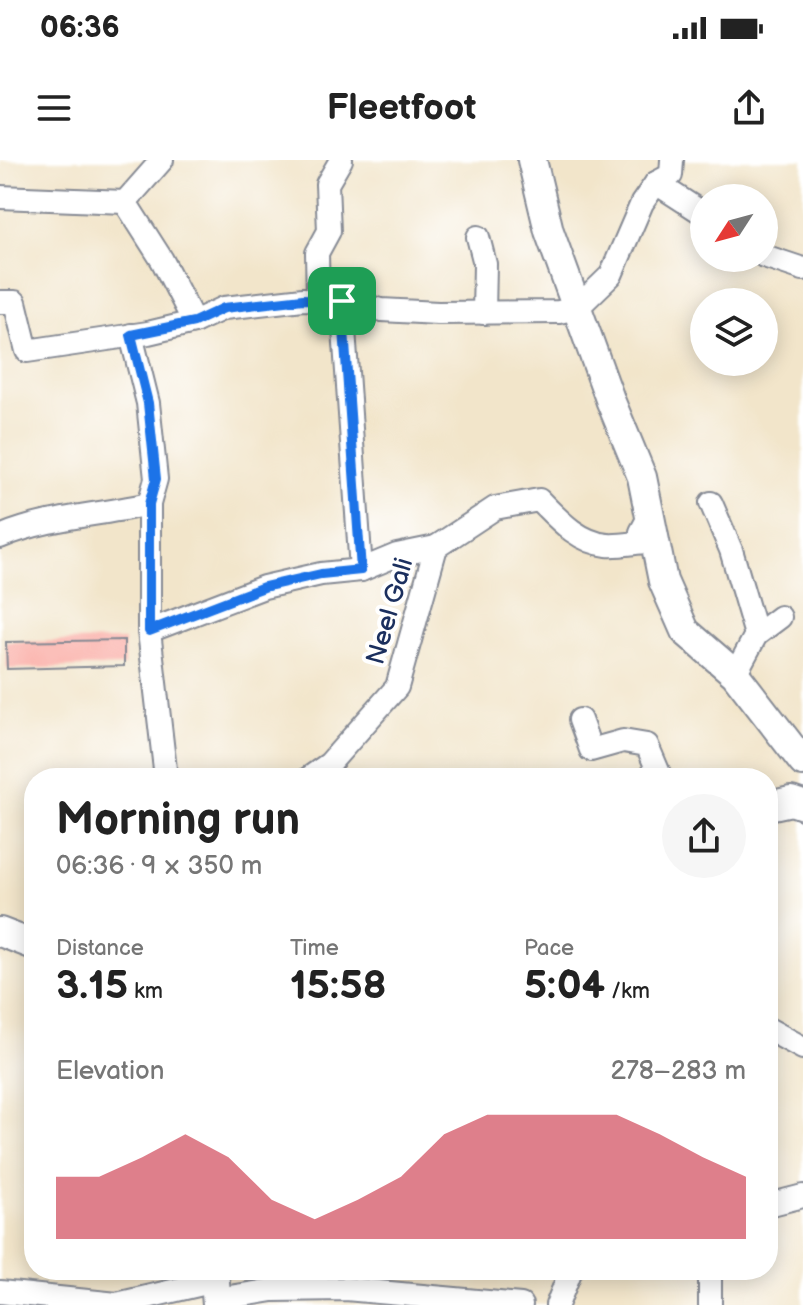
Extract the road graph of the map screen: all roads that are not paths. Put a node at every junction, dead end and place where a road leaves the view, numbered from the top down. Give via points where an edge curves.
1 (162, 160) edge
2 (341, 160) edge
3 (532, 160) edge
4 (672, 160) edge
5 (656, 183) junction
6 (0, 197) edge
7 (125, 202) junction
8 (690, 205) edge
9 (478, 237) dead end
10 (778, 261) edge
11 (803, 269) edge
12 (318, 300) junction
13 (342, 301) junction
14 (0, 302) edge
15 (577, 308) junction
16 (484, 313) junction
17 (194, 322) junction
18 (131, 335) junction
19 (711, 503) dead end
20 (149, 504) junction
21 (650, 515) junction
22 (0, 537) edge
23 (436, 547) junction
24 (361, 570) junction
25 (780, 617) dead end
26 (149, 631) junction
27 (756, 635) junction
28 (735, 674) junction
29 (580, 720) dead end
30 (803, 762) edge
31 (165, 768) edge
32 (323, 768) edge
33 (657, 768) edge
34 (778, 804) edge
35 (803, 805) edge
36 (0, 932) edge
37 (24, 941) edge
38 (778, 1034) edge
39 (803, 1048) edge
40 (803, 1196) edge
41 (778, 1202) edge
42 (567, 1280) edge
43 (710, 1280) edge
44 (216, 1289) edge
45 (0, 1292) edge
46 (521, 1305) edge
47 (557, 1305) edge
48 (710, 1305) edge

1 - 7 street
2 - 12 street via 327,184 329,231 317,253
3 - 15 street via 549,231
4 - 5 street via 671,175
5 - 8 street
5 - 15 street via 611,275
6 - 7 street
7 - 17 street
9 - 16 street via 485,264
10 - 11 street
12 - 13 street
12 - 17 street via 224,308
13 - 16 street via 381,310
13 - 24 street
14 - 18 street via 15,302 27,351
15 - 16 street
15 - 21 street via 642,477
17 - 18 street
18 - 20 street via 150,418 156,479
19 - 27 street
20 - 22 street via 28,525
20 - 26 street
21 - 23 street, Neel Gali via 641,532 645,542 608,545 566,527 539,500 495,508
21 - 28 street via 663,581 685,631
23 - 24 street
23 - 32 street, Neel Gali via 397,687
24 - 26 street via 264,587
25 - 27 street
26 - 31 street
27 - 28 street
28 - 30 street
29 - 33 street via 591,750 623,741 647,745
34 - 35 street
36 - 37 street
38 - 39 street
40 - 41 street
42 - 47 street
43 - 48 street
44 - 45 street via 117,1304
44 - 46 street via 346,1289

